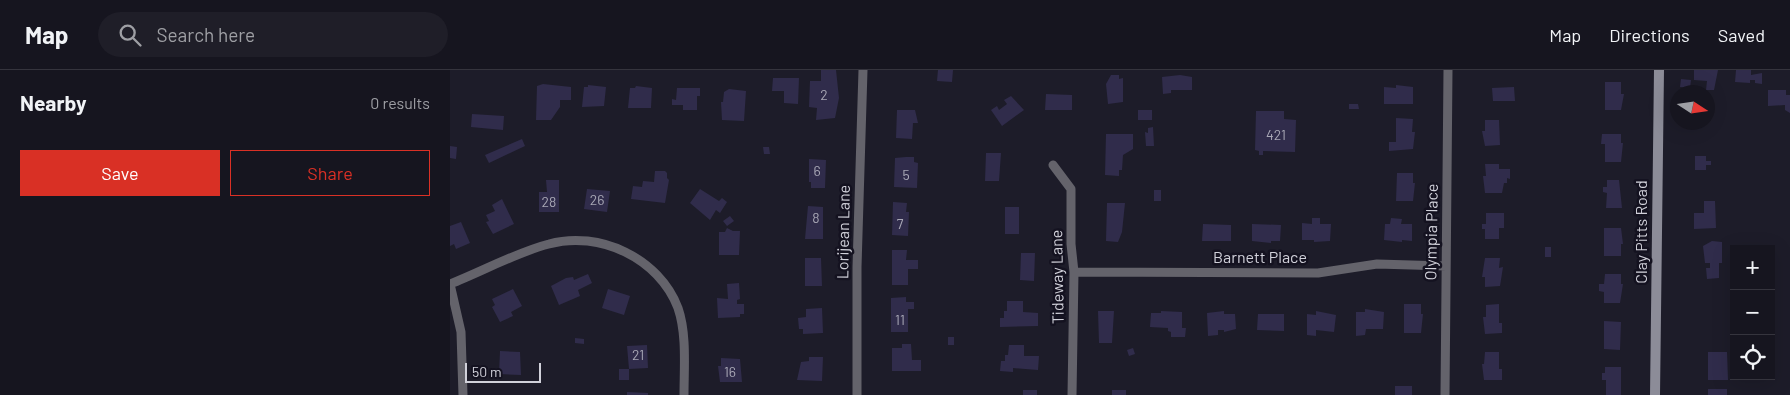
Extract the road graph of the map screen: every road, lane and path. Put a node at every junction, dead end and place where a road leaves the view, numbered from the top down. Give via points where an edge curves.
1 (863, 70) edge
2 (1448, 70) edge
3 (1659, 70) edge
4 (1053, 164) dead end
5 (1446, 266) junction
6 (1074, 272) junction
7 (450, 284) edge
8 (463, 395) edge
9 (684, 395) edge
10 (857, 395) edge
11 (1072, 395) edge
12 (1445, 395) edge
13 (1655, 395) edge

1 - 10 street, Lorijean Lane
2 - 5 street, Olympia Place
3 - 13 street, Clay Pitts Road
4 - 6 street, Tideway Lane via 1071,189
5 - 6 street, Barnett Place via 1377,264 1318,273
5 - 12 street, Olympia Place
6 - 11 street, Tideway Lane
7 - 8 street via 461,332
7 - 9 street via 549,244 590,241 622,250 650,268 666,285 678,308

